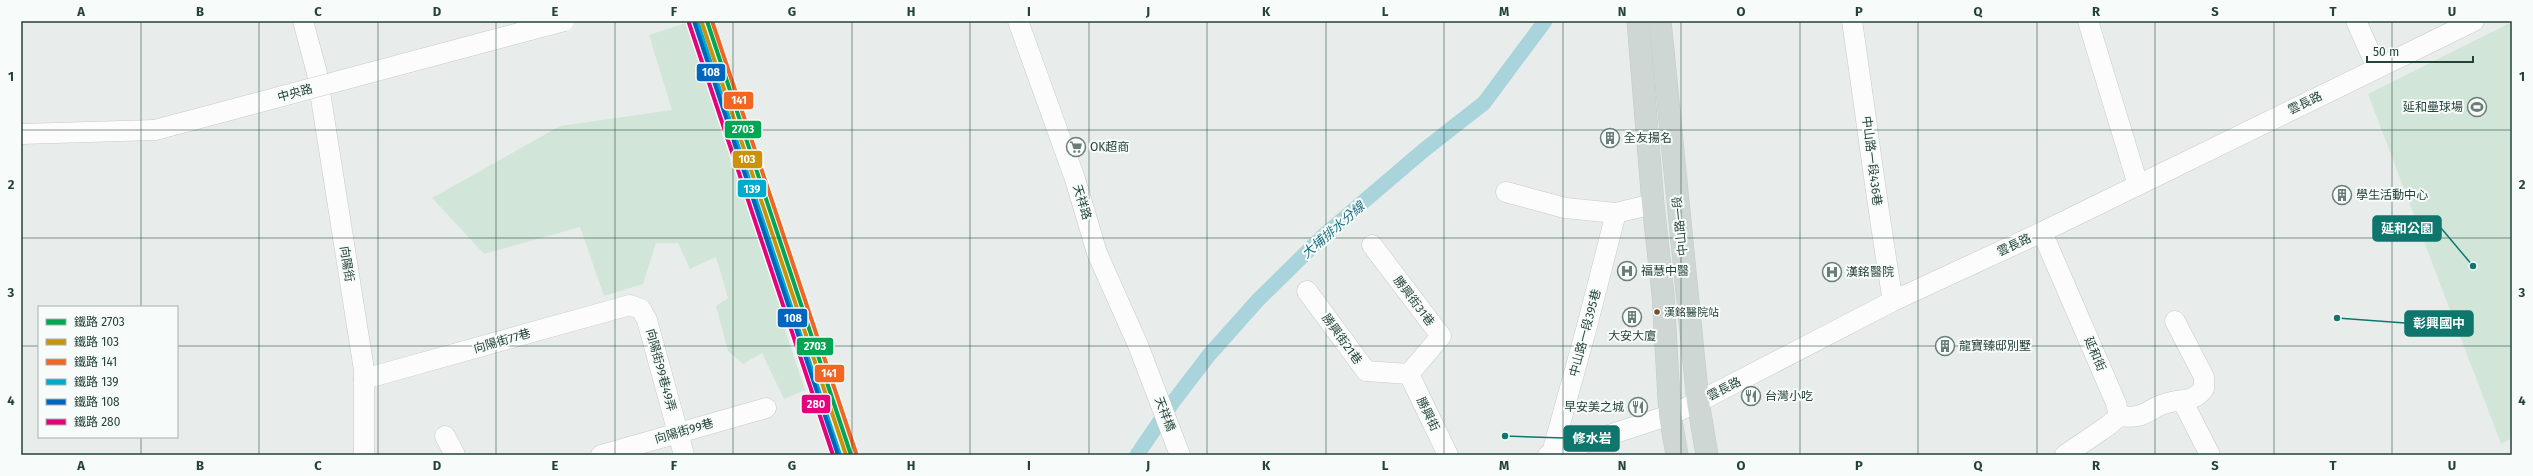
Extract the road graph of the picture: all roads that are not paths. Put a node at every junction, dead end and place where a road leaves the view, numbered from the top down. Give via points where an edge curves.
1 (302, 21) edge
2 (564, 21) edge
3 (1018, 21) edge
4 (1638, 21) edge
5 (1660, 21) edge
6 (1852, 21) edge
7 (2088, 21) edge
8 (2356, 21) edge
9 (2474, 21) edge
10 (2377, 68) junction
11 (21, 134) edge
12 (2138, 185) junction
13 (1506, 192) dead end
14 (1652, 204) junction
15 (1616, 212) junction
16 (2042, 232) junction
17 (1372, 245) dead end
18 (1307, 291) dead end
19 (1893, 301) junction
20 (641, 309) joint
21 (2175, 321) dead end
22 (1409, 374) junction
23 (364, 379) junction
24 (1152, 380) joint
25 (1698, 402) junction
26 (2183, 402) junction
27 (766, 408) dead end
28 (1670, 415) junction
29 (2119, 416) junction
30 (677, 433) junction
31 (445, 436) dead end
32 (1179, 452) edge
33 (1550, 454) edge
34 (364, 455) edge
35 (454, 455) edge
36 (601, 455) edge
37 (684, 455) edge
38 (1448, 455) edge
39 (1677, 455) edge
40 (1707, 455) edge
41 (2065, 455) edge
42 (2210, 455) edge

1 - 23 street, 向陽街 via 317,73
2 - 11 street, 中央路, bridge via 155,130
3 - 24 street, 天祥路 via 1075,179 1097,253
4 - 14 main road, 中山路一段
5 - 25 main road, 中山路一段
6 - 19 street, 中山路一段436巷
7 - 12 street
8 - 10 street
9 - 10 street, 雲長路
10 - 12 street, 雲長路
12 - 16 street, 雲長路
13 - 15 street via 1565,208
14 - 15 street
14 - 28 main road, 中山路一段 via 1663,294
15 - 33 street, 中山路一段395巷 via 1586,330
16 - 19 street, 雲長路
16 - 29 street, 延和街 via 2116,403
17 - 22 street, 勝興街31巷 via 1441,336
18 - 22 street, 勝興街21巷 via 1366,371
19 - 25 street, 雲長路
20 - 23 street, 向陽街77巷 via 630,305
20 - 30 street, 向陽街99巷49弄 via 648,320
21 - 26 street via 2204,377 2204,389 2199,395
22 - 38 street, 勝興街
23 - 34 street, 向陽街
24 - 32 street, 天祥橋
25 - 28 street, 雲長路
25 - 40 main road, 中山路一段
26 - 29 street via 2170,402 2134,418
26 - 42 street
27 - 30 street, 向陽街99巷
28 - 33 street, 雲長路
28 - 39 main road, 中山路一段
29 - 41 street
30 - 36 street, 向陽街99巷
30 - 37 street, 向陽街99巷49弄
31 - 35 street

